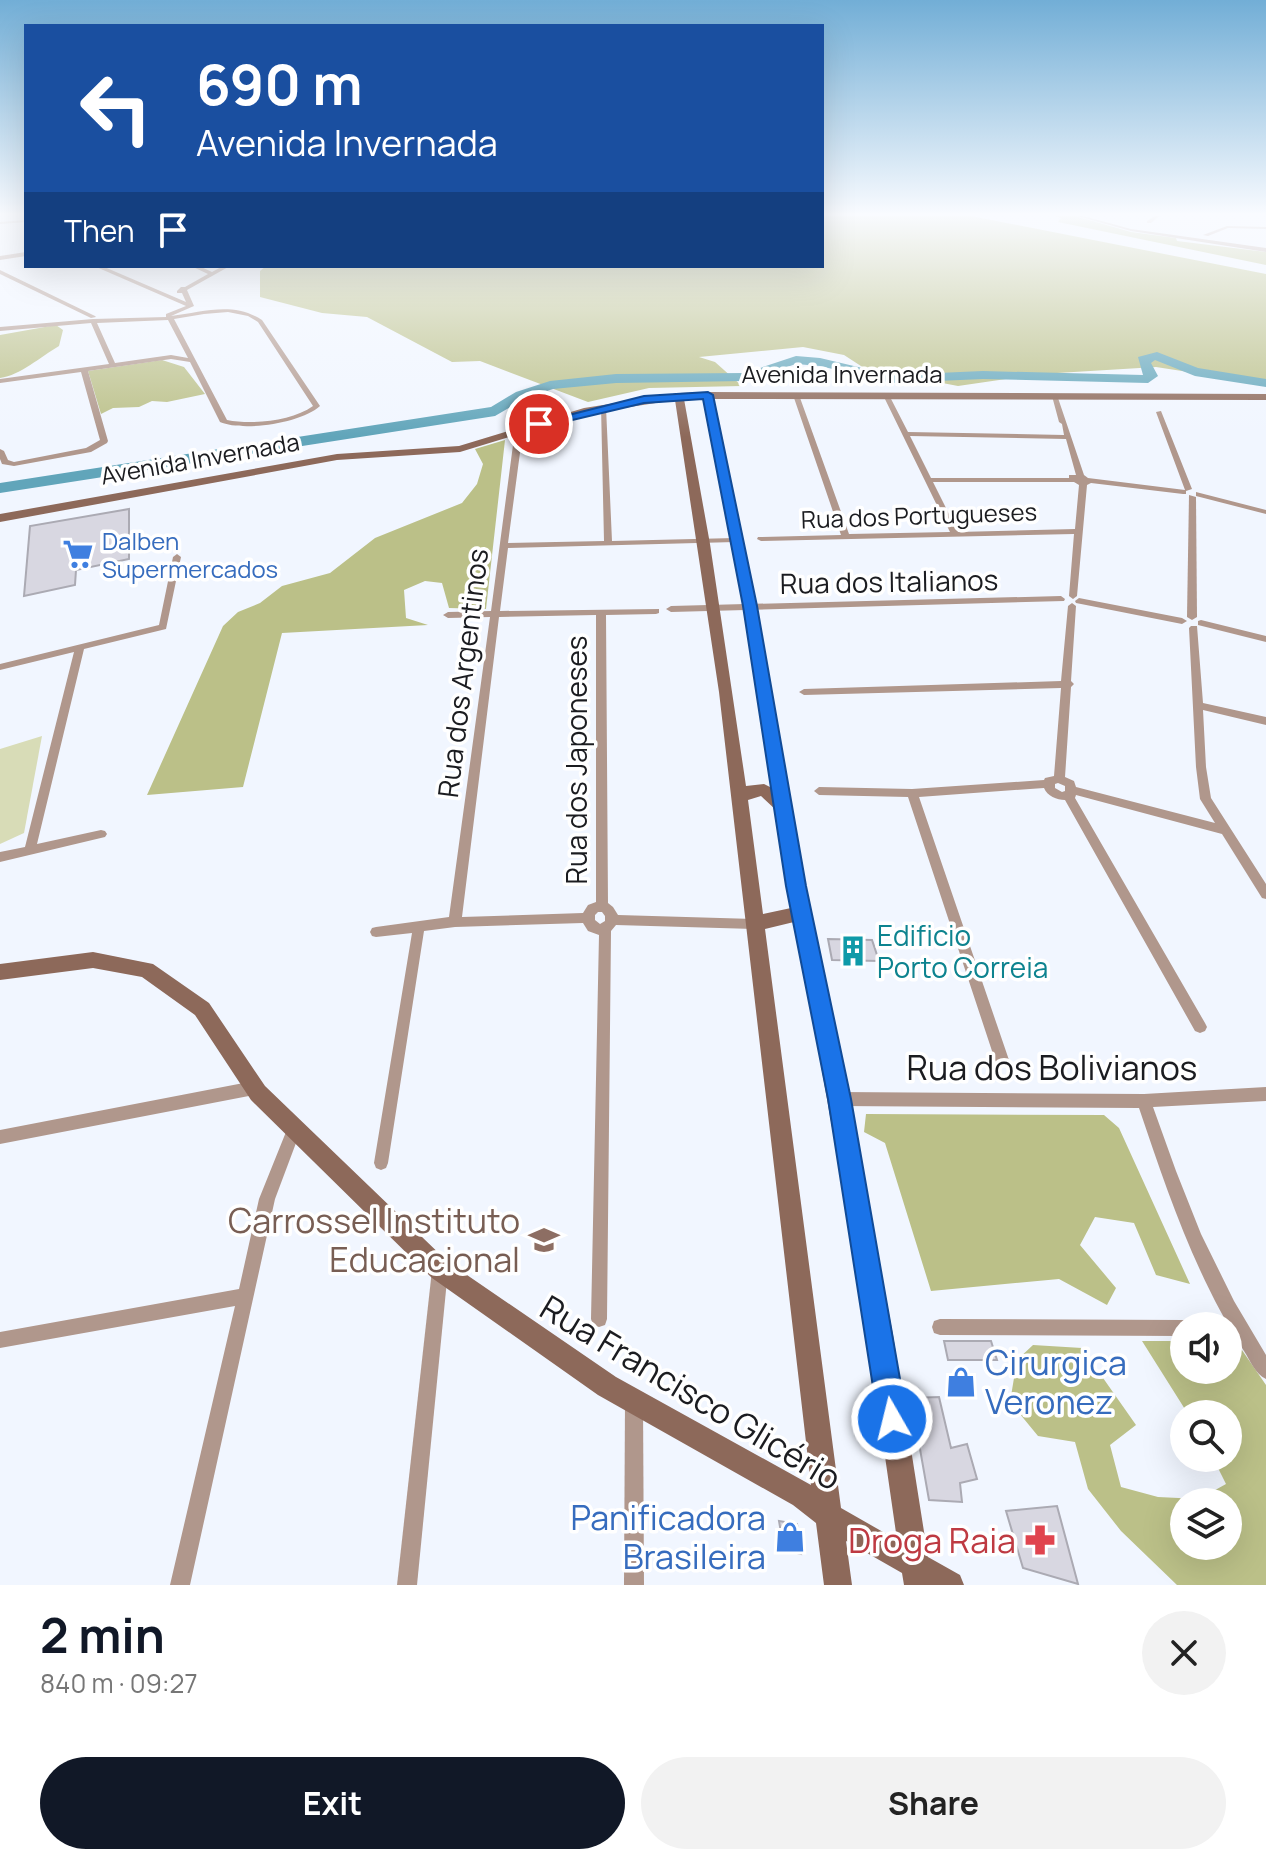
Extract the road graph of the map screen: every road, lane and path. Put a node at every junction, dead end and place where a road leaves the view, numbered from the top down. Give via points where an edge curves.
1 (35, 290) edge
2 (153, 290) edge
3 (174, 290) edge
4 (181, 290) edge
5 (184, 290) edge
6 (160, 293) junction
7 (174, 299) junction
8 (191, 306) junction
9 (207, 312) junction
10 (170, 315) junction
11 (92, 319) junction
12 (2, 327) edge
13 (193, 361) junction
14 (112, 364) junction
15 (84, 369) junction
16 (0, 381) edge
17 (708, 395) junction
18 (796, 395) junction
19 (886, 395) junction
20 (679, 396) junction
21 (1055, 396) junction
22 (1266, 397) edge
23 (1154, 405) junction
24 (603, 407) junction
25 (519, 430) junction
26 (907, 434) junction
27 (1069, 437) junction
28 (0, 451) edge
29 (930, 480) junction
30 (1081, 480) junction
31 (1190, 493) junction
32 (1266, 512) edge
33 (0, 518) edge
34 (1078, 531) junction
35 (956, 535) junction
36 (846, 538) junction
37 (761, 539) dead end
38 (735, 540) junction
39 (703, 542) junction
40 (608, 544) junction
41 (503, 546) junction
42 (177, 557) dead end
43 (1075, 601) junction
44 (750, 606) junction
45 (712, 608) junction
46 (671, 609) dead end
47 (656, 611) dead end
48 (492, 614) junction
49 (601, 614) junction
50 (448, 615) dead end
51 (1192, 622) junction
52 (1266, 639) edge
53 (80, 648) junction
54 (0, 667) edge
55 (1069, 684) junction
56 (804, 692) dead end
57 (1200, 706) junction
58 (1266, 721) edge
59 (1054, 781) junction
60 (819, 791) dead end
61 (912, 793) junction
62 (1070, 793) junction
63 (738, 799) junction
64 (781, 805) junction
65 (1224, 830) junction
66 (101, 834) dead end
67 (30, 849) junction
68 (0, 857) edge
69 (1266, 894) edge
70 (602, 907) junction
71 (801, 913) junction
72 (587, 918) junction
73 (455, 922) junction
74 (609, 924) junction
75 (754, 924) junction
76 (419, 926) junction
77 (376, 932) dead end
78 (0, 972) edge
79 (1200, 1027) dead end
80 (1002, 1060) dead end
81 (254, 1088) junction
82 (1266, 1094) edge
83 (839, 1099) junction
84 (1144, 1101) junction
85 (295, 1127) junction
86 (0, 1137) edge
87 (381, 1163) dead end
88 (440, 1270) junction
89 (243, 1296) junction
90 (1225, 1312) edge
91 (599, 1319) dead end
92 (940, 1327) dead end
93 (1170, 1328) edge
94 (0, 1340) edge
95 (1242, 1340) edge
96 (1266, 1370) edge
97 (634, 1400) junction
98 (829, 1516) junction
99 (912, 1560) junction
100 (180, 1585) edge
101 (407, 1585) edge
102 (634, 1585) edge
103 (838, 1585) edge
104 (918, 1585) edge
105 (950, 1585) edge

1 - 11 street
2 - 6 street
3 - 6 street
4 - 7 street
5 - 8 street
6 - 7 street
7 - 8 street
7 - 10 street
8 - 9 street
8 - 10 street
9 - 10 street
9 - 13 street via 234,310 260,321 317,406 300,416 228,424
10 - 11 street
10 - 13 street
11 - 12 street
11 - 14 street
13 - 14 street via 171,357
14 - 15 street
15 - 16 street
15 - 28 street via 105,437 101,444 14,464 5,462
17 - 18 main road, Avenida Invernada
17 - 20 main road, Avenida Invernada
17 - 38 main road
18 - 19 main road, Avenida Invernada
18 - 36 street
19 - 21 main road, Avenida Invernada
19 - 26 street
20 - 24 main road, Avenida Invernada
20 - 39 main road
21 - 23 main road, Avenida Invernada
21 - 27 street
22 - 23 main road, Avenida Invernada
23 - 31 street
24 - 25 main road, Avenida Invernada
24 - 40 street
25 - 33 main road, Avenida Invernada via 451,451 337,457
25 - 41 street, Rua dos Argentinos
26 - 27 street
26 - 29 street
27 - 30 street
29 - 30 street
29 - 35 street
30 - 31 street
30 - 34 street
31 - 32 street
31 - 51 street
34 - 35 street, Rua dos Portugueses
34 - 43 street
35 - 36 street, Rua dos Portugueses
36 - 37 street, Rua dos Portugueses
38 - 39 street
38 - 44 main road
39 - 40 street
39 - 45 main road
40 - 41 street
41 - 48 street, Rua dos Argentinos
42 - 53 street via 163,627
43 - 44 street, Rua dos Italianos via 1064,595
43 - 51 street
43 - 55 street
44 - 45 street, Rua dos Italianos
44 - 64 main road
45 - 46 street, Rua dos Italianos
45 - 63 main road
47 - 49 street
48 - 49 street
48 - 50 street
48 - 73 street, Rua dos Argentinos
49 - 70 street, Rua dos Japoneses
51 - 52 street
51 - 57 street
53 - 54 street
53 - 67 street
55 - 56 street
55 - 59 street
57 - 58 street
57 - 65 street via 1206,799
59 - 61 street
59 - 62 street via 1052,792
60 - 61 street
61 - 80 street
62 - 65 street
62 - 79 street
63 - 64 main road via 764,790
63 - 75 main road
64 - 71 main road
65 - 69 street
66 - 67 street
67 - 68 street
70 - 72 street
70 - 74 street via 612,913
71 - 75 main road
71 - 83 main road
72 - 73 street
72 - 74 street via 593,927
73 - 76 street
74 - 75 street
74 - 91 street
75 - 98 main road
76 - 77 street
76 - 87 street
78 - 81 main road, Rua Francisco Glicério via 93,960 146,970 202,1009
81 - 85 main road, Rua Francisco Glicério
81 - 86 street
82 - 84 street, Rua dos Bolivianos
83 - 84 street, Rua dos Bolivianos
83 - 99 main road via 881,1335
84 - 90 street via 1171,1183
85 - 88 main road, Rua Francisco Glicério
85 - 89 street via 267,1199
88 - 97 main road, Rua Francisco Glicério via 537,1340
88 - 101 street
89 - 94 street
89 - 100 street
92 - 93 street
95 - 96 street
97 - 98 main road, Rua Francisco Glicério via 803,1495
97 - 102 street
98 - 99 main road, Rua Francisco Glicério
98 - 103 main road
99 - 104 main road
99 - 105 main road, Rua Francisco Glicério

